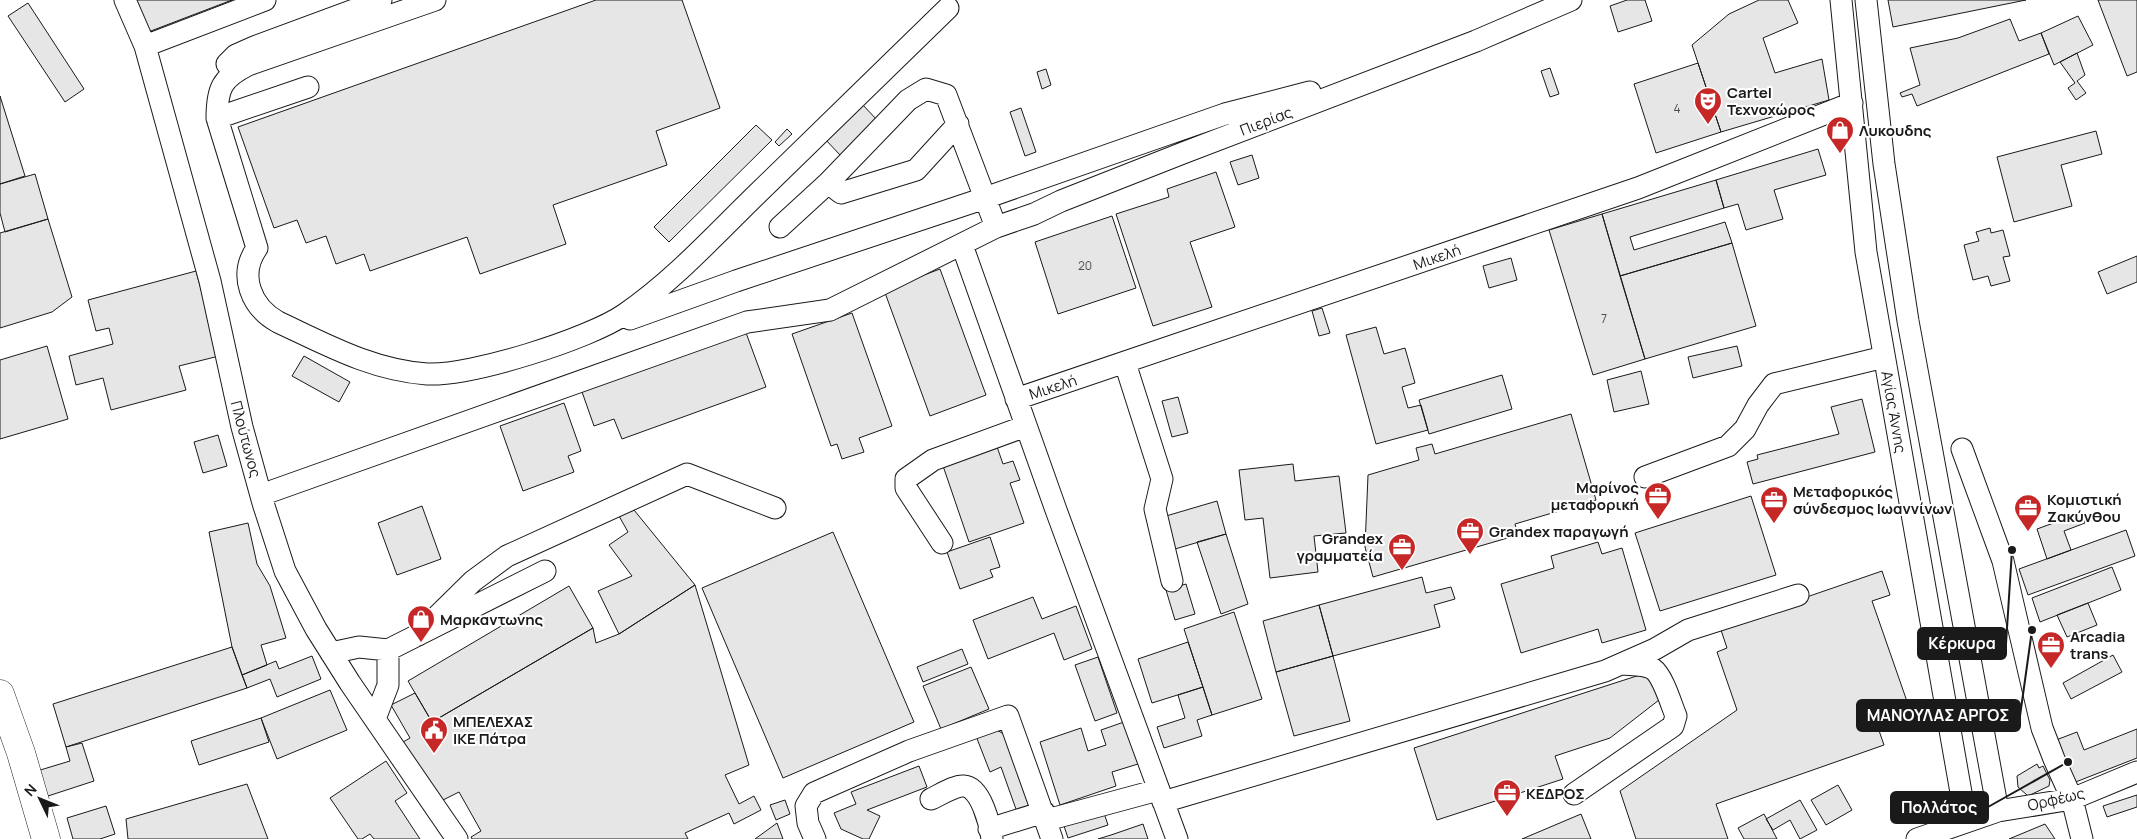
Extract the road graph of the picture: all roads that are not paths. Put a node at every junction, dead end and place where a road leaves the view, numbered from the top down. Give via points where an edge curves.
1 (125, 0) edge
2 (266, 0) edge
3 (381, 0) edge
4 (435, 0) edge
5 (1571, 0) edge
6 (1841, 0) edge
7 (1866, 0) edge
8 (948, 8) dead end
9 (145, 46) junction
10 (308, 87) dead end
11 (1346, 91) junction
12 (1852, 103) junction
13 (217, 118) junction
14 (958, 124) junction
15 (828, 183) junction
16 (986, 198) junction
17 (996, 227) junction
18 (780, 228) dead end
19 (962, 245) junction
20 (585, 335) junction
21 (1884, 357) junction
22 (1125, 364) junction
23 (1016, 399) junction
24 (1026, 426) junction
25 (1962, 449) dead end
26 (1645, 477) dead end
27 (261, 495) junction
28 (775, 508) dead end
29 (942, 543) dead end
30 (545, 571) dead end
31 (1172, 581) dead end
32 (1798, 595) dead end
33 (418, 635) junction
34 (388, 650) junction
35 (331, 653) junction
36 (1622, 664) junction
37 (0, 694) edge
38 (375, 719) junction
39 (2137, 772) edge
40 (1574, 794) dead end
41 (1160, 796) junction
42 (931, 799) dead end
43 (2072, 799) junction
44 (1998, 811) junction
45 (1966, 821) junction
46 (1048, 824) edge
47 (991, 834) edge
48 (46, 839) edge
49 (457, 839) edge
50 (815, 839) edge
51 (1177, 839) edge
52 (1917, 839) edge
53 (2082, 839) edge

1 - 9 street, Πλούτωνος
2 - 9 street
3 - 13 street via 236,55 220,71 214,89
4 - 13 street via 231,73 221,87
5 - 11 street, Πιερίας
6 - 12 street, Αγίας Άννης
7 - 44 street, Αγίας Άννης via 1884,164 1907,311
8 - 20 street via 680,269 624,315
9 - 27 street, Πλούτωνος via 210,281 242,427
10 - 13 street
11 - 16 street via 1315,90 1225,114
11 - 17 street, Πιερίας
12 - 21 street, Αγίας Άννης via 1866,252
12 - 22 street, Μικελή via 1638,188
13 - 20 street via 257,248 247,268 248,279 253,296 265,315 363,361 429,374 498,362
14 - 15 street via 916,170 841,193
14 - 15 street via 946,95 926,89 908,100
14 - 16 street
15 - 18 street
16 - 17 street
16 - 20 street
17 - 19 street, Πιερίας
19 - 23 street
19 - 27 street, Πιερίας via 830,310 747,322
21 - 26 street via 1774,384 1758,404 1745,429 1728,446
21 - 45 street, Αγίας Άννης
22 - 23 street, Μικελή
22 - 31 street via 1162,480 1155,509
23 - 24 street
24 - 29 street via 933,460 906,479 906,488
24 - 41 street
25 - 43 street via 2003,560 2042,728
27 - 35 street, Πλούτωνος via 285,571
28 - 33 street via 687,474 507,556 473,581
30 - 33 street
32 - 36 street via 1688,630
33 - 34 street
34 - 35 street via 359,647
34 - 38 street via 388,685
35 - 38 street, Πλούτωνος
36 - 40 street via 1644,666 1660,676 1676,721
36 - 41 street
37 - 48 main road
38 - 49 street, Πλούτωνος
39 - 43 street, Ορφέως
41 - 46 street
41 - 51 street
42 - 47 street via 959,786 972,788 980,798
43 - 44 street, Ορφέως
43 - 53 street
44 - 45 street, Ορφέως
45 - 52 street, Ορφέως
46 - 47 street
46 - 50 street via 1008,716 909,751 814,793 806,806 808,823

